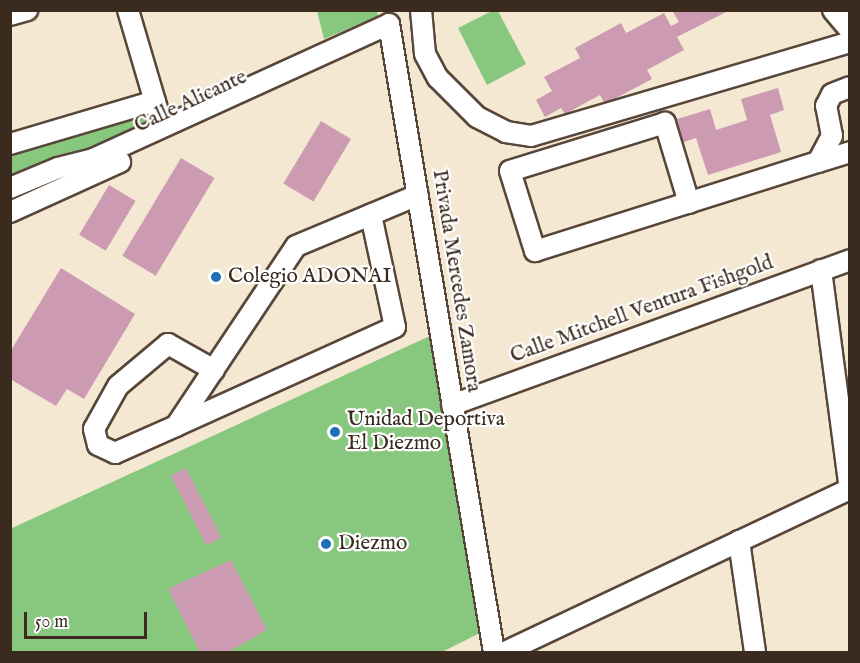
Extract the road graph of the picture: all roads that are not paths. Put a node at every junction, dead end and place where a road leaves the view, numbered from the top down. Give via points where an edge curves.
1 (27, 10) edge
2 (128, 10) edge
3 (421, 10) edge
4 (833, 10) edge
5 (10, 15) edge
6 (389, 24) joint
7 (849, 30) edge
8 (849, 42) edge
9 (393, 50) junction
10 (849, 87) edge
11 (155, 101) junction
12 (165, 133) junction
13 (10, 144) edge
14 (849, 152) edge
15 (818, 162) junction
16 (10, 188) edge
17 (418, 195) junction
18 (689, 202) junction
19 (10, 212) edge
20 (371, 215) junction
21 (849, 260) edge
22 (821, 270) junction
23 (214, 370) junction
24 (452, 405) junction
25 (176, 426) junction
26 (849, 490) edge
27 (739, 541) junction
28 (494, 652) edge
29 (505, 652) edge
30 (755, 652) edge

1 - 5 street
2 - 11 street
3 - 8 street via 425,54 438,78 477,117 506,132 531,136
4 - 7 street
6 - 9 street, Privada Mercedes Zamora
6 - 12 street, Calle Alicante
9 - 12 street, Calle Alicante via 375,44
9 - 17 street, Privada Mercedes Zamora
10 - 15 street via 832,94 826,106 832,136
11 - 12 street
11 - 13 street
12 - 16 street, Calle Alicante
12 - 19 street, Calle Alicante
14 - 15 street
15 - 18 street
17 - 20 street
17 - 24 street, Privada Mercedes Zamora
18 - 18 street via 535,251 510,171 665,123
20 - 23 street via 296,246
20 - 25 street via 395,327
21 - 22 street, Calle Mitchell Ventura Fishgold
22 - 24 street, Calle Mitchell Ventura Fishgold
22 - 26 street
23 - 25 street
23 - 25 street via 168,344 118,386 94,429 98,446 115,453
24 - 28 street, Privada Mercedes Zamora
26 - 27 street
27 - 29 street
27 - 30 street

